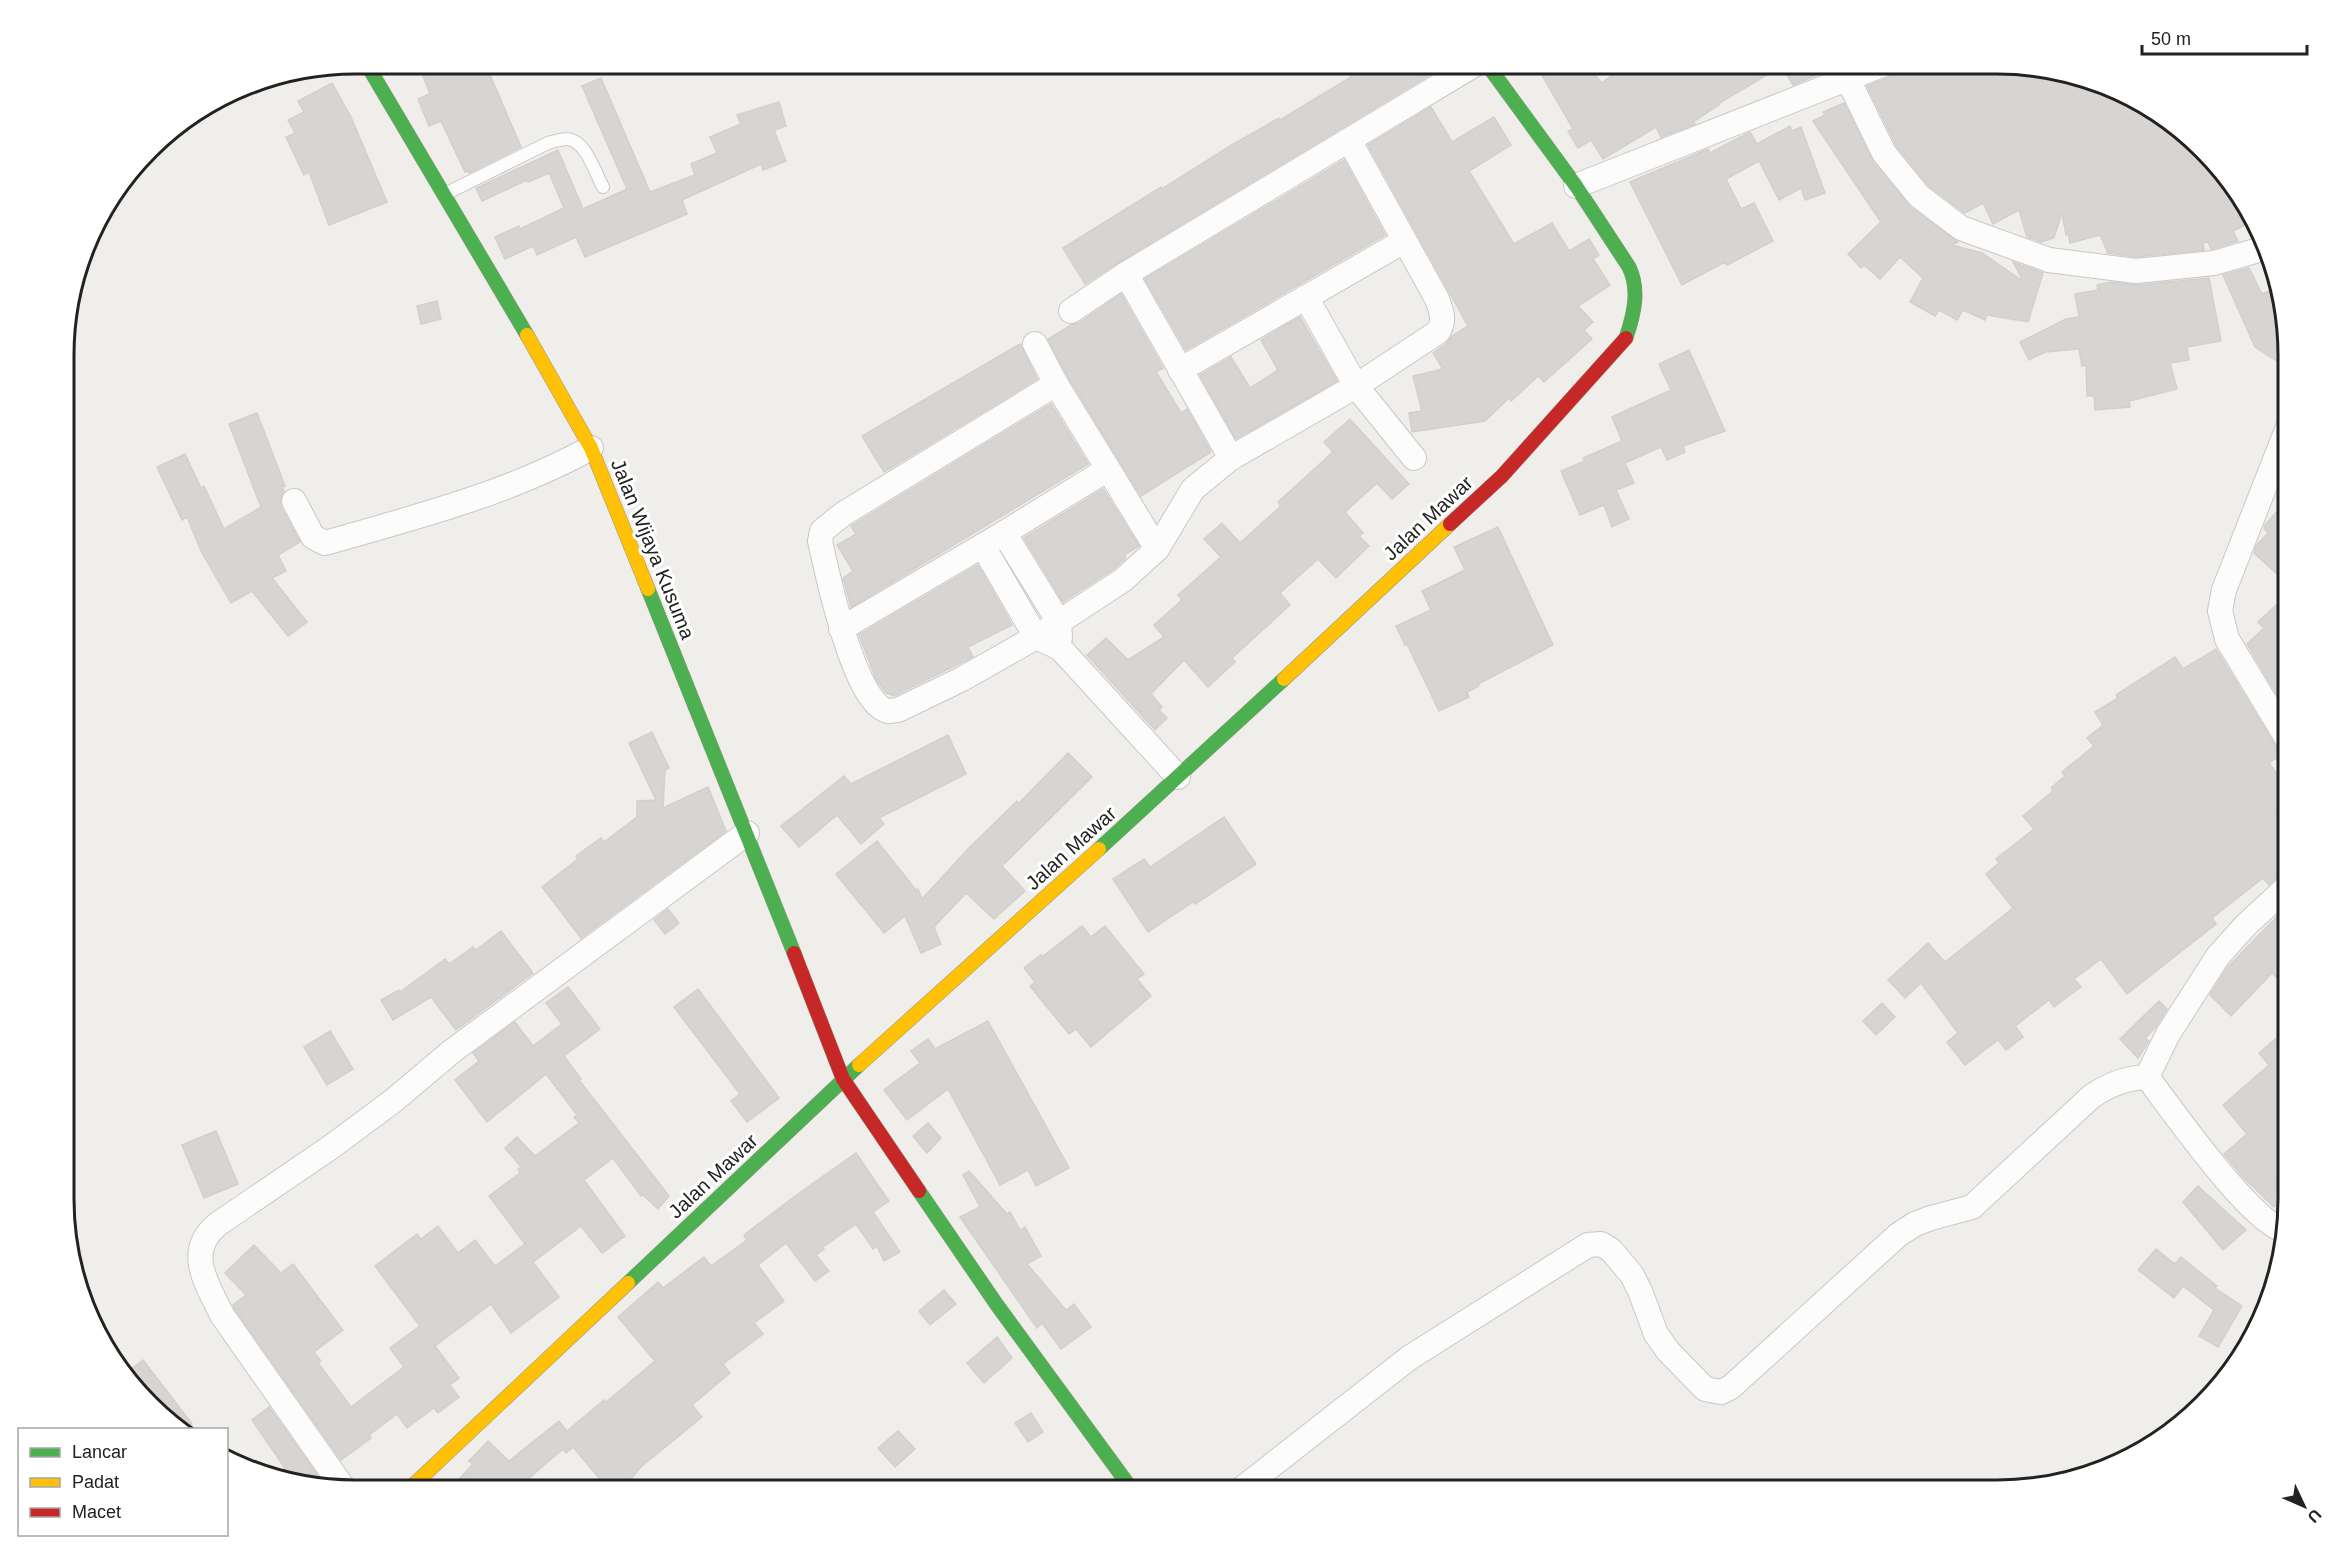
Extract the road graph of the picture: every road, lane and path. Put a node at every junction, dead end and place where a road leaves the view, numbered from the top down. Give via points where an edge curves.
1 (373, 74) edge
2 (1459, 74) edge
3 (1494, 74) edge
4 (1837, 74) edge
5 (1845, 74) edge
6 (1349, 140) junction
7 (1576, 186) junction
8 (603, 187) dead end
9 (444, 194) junction
10 (1404, 241) junction
11 (2258, 250) edge
12 (1126, 274) junction
13 (1306, 297) junction
14 (1071, 311) dead end
15 (1035, 344) dead end
16 (1180, 370) junction
17 (1056, 384) junction
18 (1356, 386) junction
19 (591, 448) junction
20 (2278, 452) edge
21 (1230, 458) junction
22 (1414, 458) dead end
23 (1107, 469) junction
24 (294, 501) dead end
25 (1004, 533) junction
26 (983, 546) junction
27 (1157, 549) junction
28 (1059, 622) junction
29 (841, 629) junction
30 (1036, 637) junction
31 (1060, 648) junction
32 (2278, 723) edge
33 (1178, 777) junction
34 (747, 833) junction
35 (2278, 895) edge
36 (2147, 1077) junction
37 (843, 1079) junction
38 (2277, 1228) edge
39 (338, 1480) edge
40 (419, 1480) edge
41 (1125, 1480) edge
42 (1253, 1480) edge

1 - 9 street, Jalan Wijaya Kusuma
2 - 6 street
3 - 7 street, Jalan Mawar
4 - 7 street
5 - 11 street via 1884,153 1919,196 1961,228 2049,260 2136,271 2214,262
6 - 10 street
6 - 12 street
7 - 33 street, Jalan Mawar via 1633,278 1636,298 1624,342 1502,476
8 - 9 lane via 583,148 566,139 548,143
9 - 19 street, Jalan Wijaya Kusuma
10 - 13 street
10 - 18 street via 1437,299 1443,324 1438,332
12 - 14 street
12 - 16 street
13 - 16 street
13 - 18 street
15 - 17 street
16 - 21 street
17 - 23 street
17 - 29 street via 843,514 822,531 820,541
18 - 21 street
18 - 22 street
19 - 24 street via 501,490 445,510 325,543 313,537
19 - 34 street, Jalan Wijaya Kusuma
20 - 32 street via 2224,590 2220,611 2227,639
21 - 27 street via 1193,489
23 - 25 street
23 - 27 street
25 - 26 street
25 - 28 street
26 - 29 street
26 - 30 street
27 - 28 street via 1123,580
28 - 30 street
28 - 31 street
29 - 30 street via 866,689 888,711 898,710 962,679
30 - 31 street
31 - 33 street
33 - 37 street, Jalan Mawar
34 - 37 street, Jalan Wijaya Kusuma
34 - 39 street via 451,1052 340,1141 218,1224 204,1238 200,1261 222,1315
35 - 36 street via 2218,956 2168,1034
36 - 38 street via 2246,1202
36 - 42 street via 2110,1084 2092,1096 1972,1207 1930,1218 1898,1235 1721,1392 1705,1389 1668,1351 1656,1334 1640,1290 1611,1250 1601,1244 1588,1245 1409,1358
37 - 40 street, Jalan Mawar
37 - 41 street, Jalan Wijaya Kusuma via 997,1305

